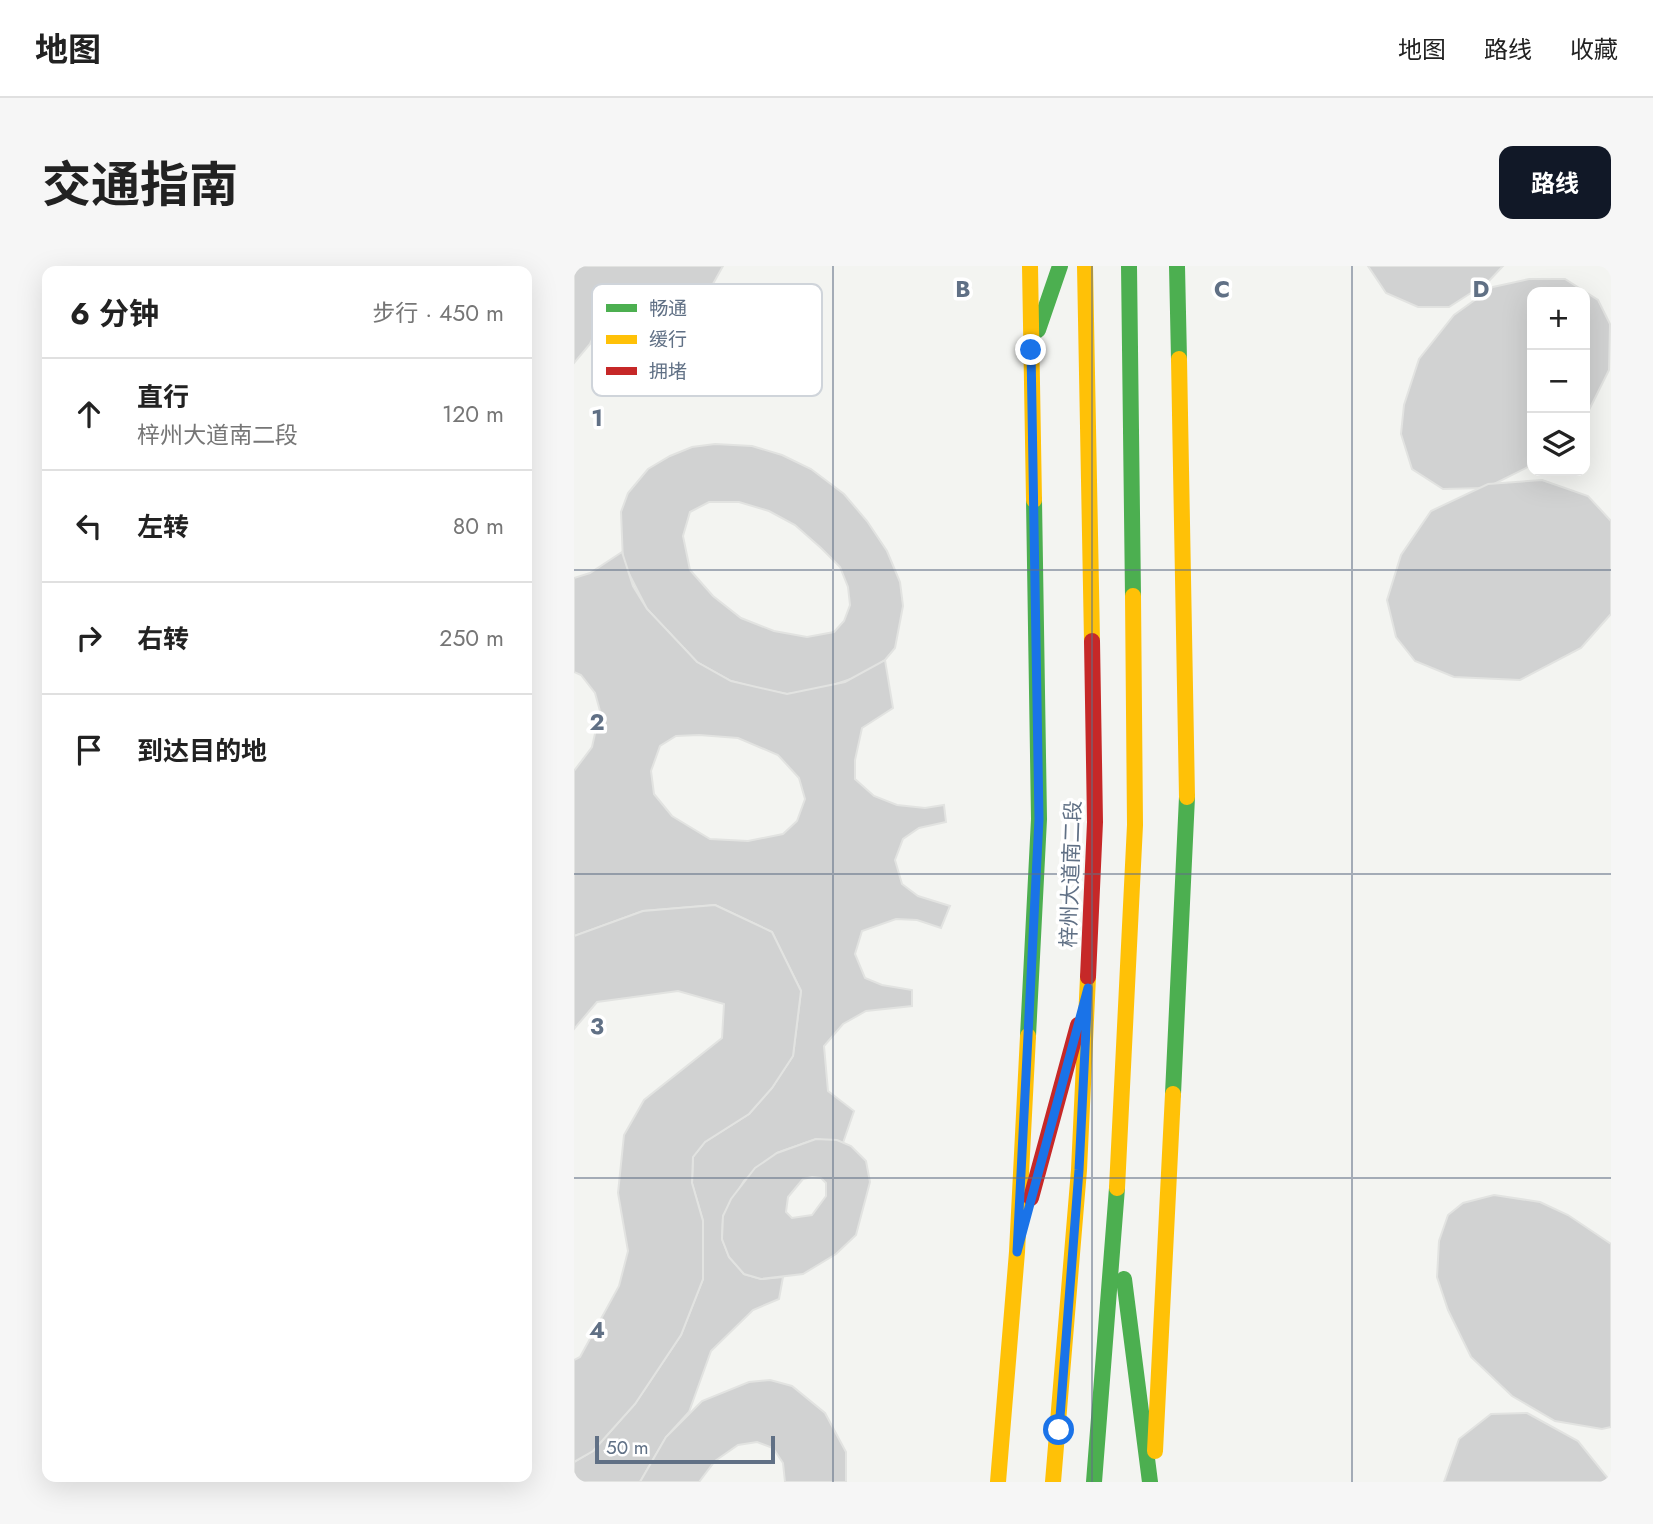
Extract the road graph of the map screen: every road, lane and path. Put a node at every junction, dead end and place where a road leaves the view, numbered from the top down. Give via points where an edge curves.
1 (1030, 266) edge
2 (1060, 266) edge
3 (1085, 266) edge
4 (1129, 266) edge
5 (1177, 266) edge
6 (1031, 350) junction
7 (1088, 988) junction
8 (1116, 1215) junction
9 (1017, 1252) junction
10 (998, 1482) edge
11 (1054, 1482) edge
12 (1094, 1482) edge
13 (1152, 1482) edge

1 - 6 main road
2 - 6 main road
3 - 7 main road, 梓州大道南二段 via 1095,800
4 - 8 main road via 1135,825
5 - 13 main road via 1187,805
6 - 9 main road via 1039,819
7 - 9 main road
7 - 11 main road, 梓州大道南二段 via 1079,1170
8 - 12 main road
8 - 13 main road
9 - 10 main road

